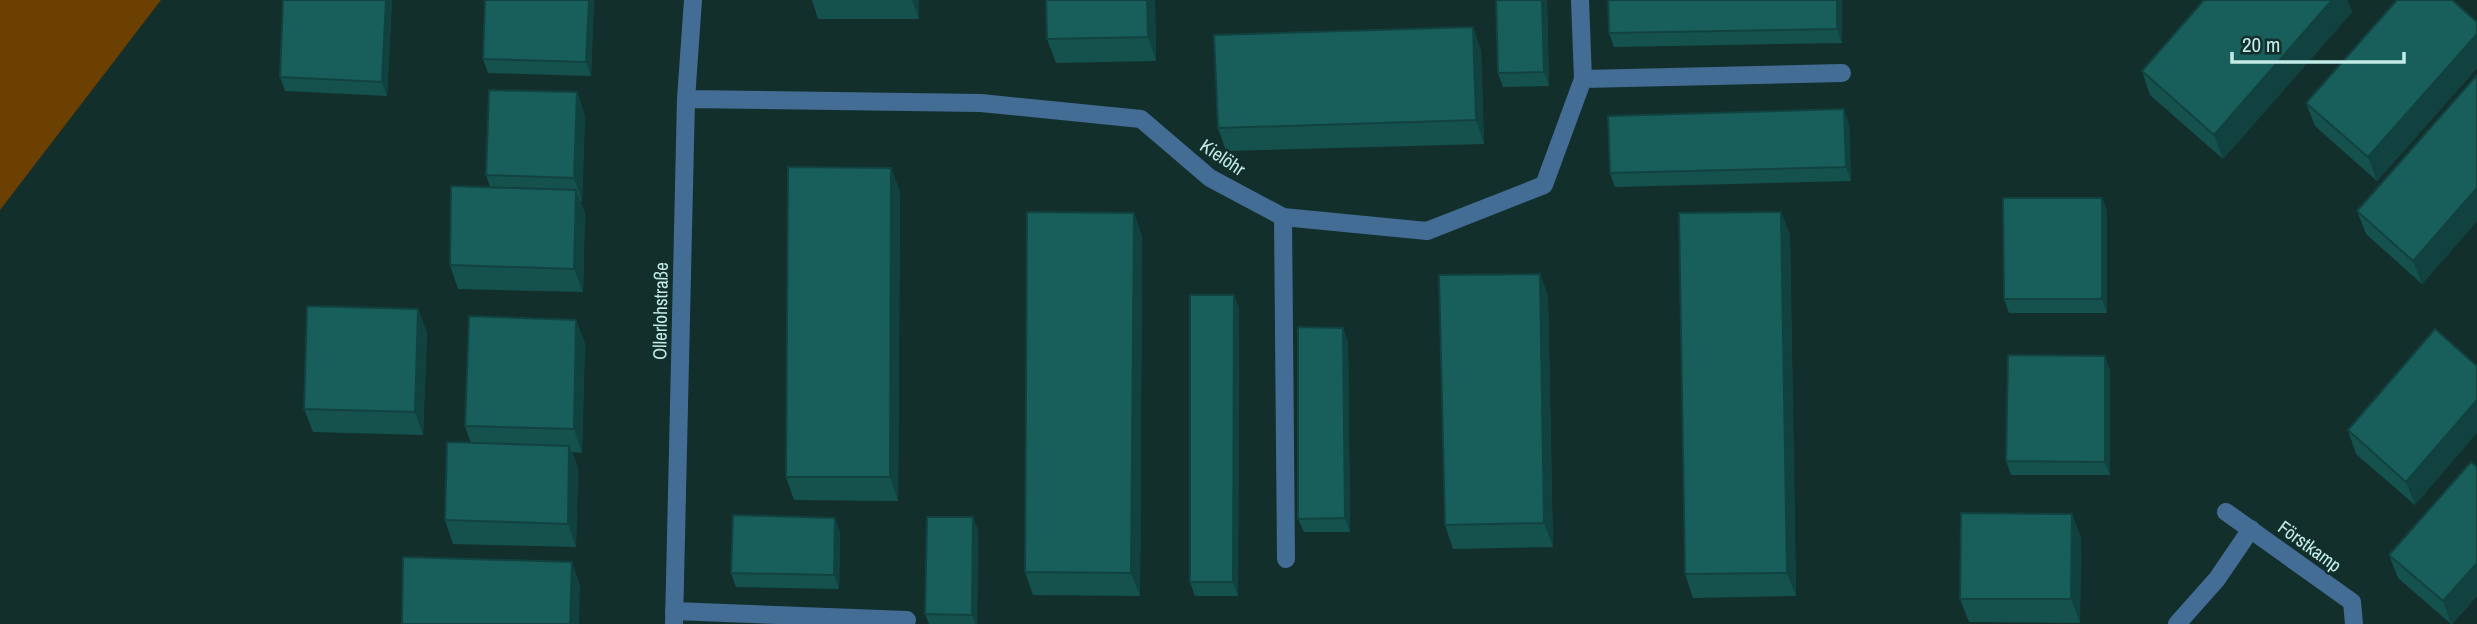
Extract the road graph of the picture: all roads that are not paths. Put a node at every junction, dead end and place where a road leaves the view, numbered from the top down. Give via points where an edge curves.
1 (693, 0) edge
2 (1580, 0) edge
3 (1842, 73) dead end
4 (1583, 79) junction
5 (686, 99) junction
6 (1283, 217) junction
7 (2226, 512) dead end
8 (2251, 529) junction
9 (1286, 559) dead end
10 (674, 617) edge
11 (907, 620) dead end
12 (2178, 624) edge
13 (2354, 624) edge

1 - 5 street, Ollerlohstraße
2 - 4 street, Kielöhr
3 - 4 street
4 - 6 street, Kielöhr via 1544,185 1427,231
5 - 6 street, Kielöhr via 981,103 1141,119 1210,178
5 - 10 street, Ollerlohstraße
6 - 9 street
7 - 8 street, Förstkamp
8 - 12 street via 2217,579
8 - 13 street, Förstkamp via 2351,602
10 - 11 street

